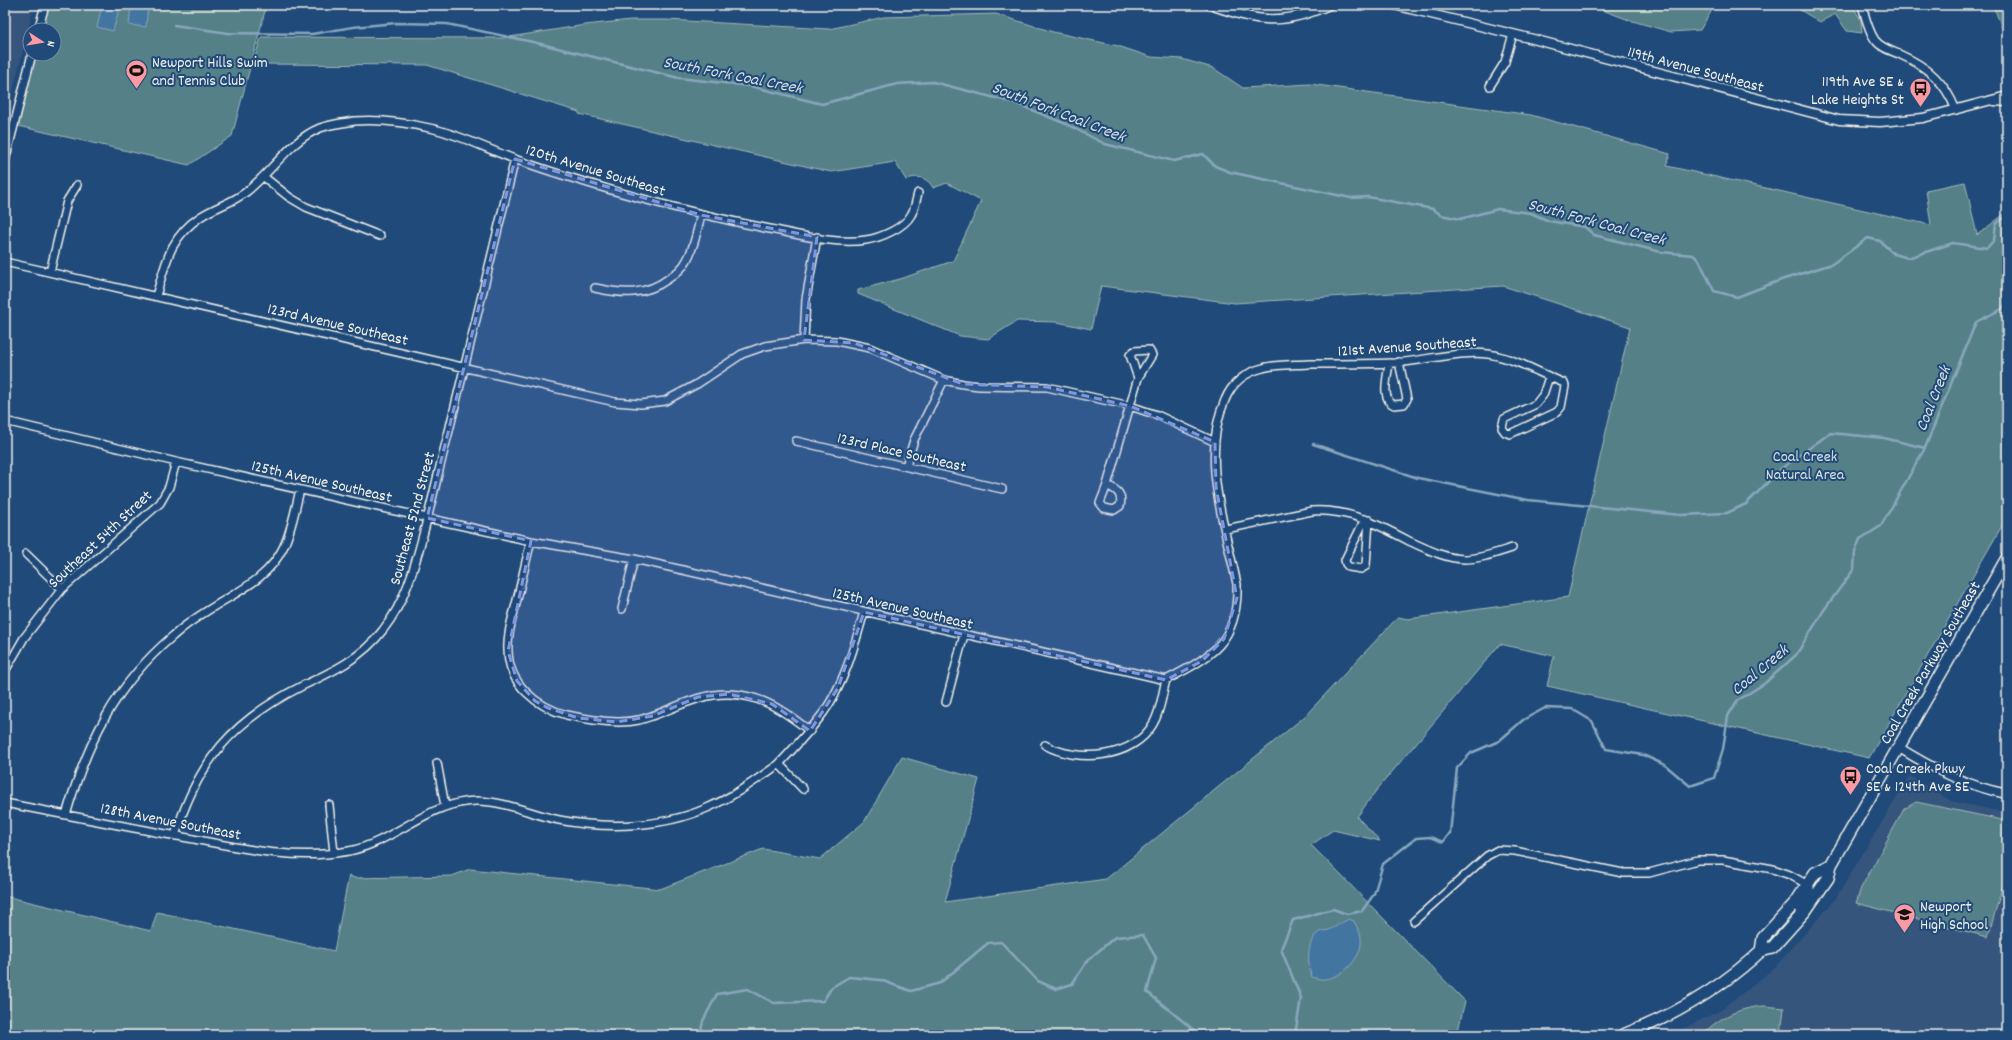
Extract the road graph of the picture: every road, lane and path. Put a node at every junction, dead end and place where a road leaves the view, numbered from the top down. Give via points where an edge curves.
1 (45, 5) edge
2 (1210, 5) edge
3 (1328, 5) edge
4 (1394, 5) edge
5 (1862, 5) edge
6 (40, 22) edge
7 (1513, 34) junction
8 (30, 62) edge
9 (1490, 86) dead end
10 (2007, 96) edge
11 (1994, 100) junction
12 (2007, 102) edge
13 (1956, 110) junction
14 (5, 128) edge
15 (13, 130) junction
16 (515, 159) junction
17 (5, 161) edge
18 (264, 177) junction
19 (77, 185) dead end
20 (918, 193) dead end
21 (701, 215) junction
22 (380, 236) dead end
23 (816, 237) junction
24 (5, 262) edge
25 (50, 272) junction
26 (594, 288) dead end
27 (156, 296) junction
28 (804, 340) junction
29 (1399, 362) junction
30 (1389, 363) junction
31 (464, 366) junction
32 (1549, 377) junction
33 (1138, 378) dead end
34 (944, 380) junction
35 (1130, 406) junction
36 (5, 420) edge
37 (796, 441) dead end
38 (1215, 442) junction
39 (176, 462) junction
40 (906, 466) junction
41 (1107, 485) dead end
42 (1002, 489) dead end
43 (300, 490) junction
44 (427, 518) junction
45 (1367, 520) junction
46 (1226, 529) junction
47 (531, 541) junction
48 (1512, 548) dead end
49 (26, 554) dead end
50 (2007, 558) edge
51 (634, 559) junction
52 (62, 589) junction
53 (622, 609) dead end
54 (864, 612) junction
55 (964, 635) junction
56 (5, 671) edge
57 (1166, 680) junction
58 (946, 702) dead end
59 (810, 730) junction
60 (1045, 745) dead end
61 (1898, 747) junction
62 (437, 763) dead end
63 (780, 764) junction
64 (803, 790) dead end
65 (2007, 794) edge
66 (5, 803) edge
67 (329, 805) dead end
68 (445, 806) junction
69 (66, 815) junction
70 (175, 836) junction
71 (334, 853) junction
72 (1830, 865) junction
73 (1808, 885) junction
74 (1414, 921) dead end
75 (1761, 950) junction
76 (1623, 1035) edge

1 - 6 street
2 - 3 street via 1256,18 1278,20 1301,16
4 - 7 street, 119th Avenue Southeast
5 - 13 street via 1875,40 1888,50 1922,65 1932,73 1946,88
7 - 9 street via 1505,62
7 - 13 street, 119th Avenue Southeast via 1827,118 1880,122 1923,118
8 - 15 street
10 - 11 street, 119th Avenue Southeast
11 - 12 street, 119th Avenue Southeast
11 - 13 street, 119th Avenue Southeast
14 - 15 street
15 - 17 street
16 - 18 street, 120th Avenue Southeast via 435,129 377,121 356,121 319,129 308,135 295,144
16 - 21 street, 120th Avenue Southeast
16 - 31 street, Southeast 52nd Street
18 - 22 street via 306,207
18 - 27 street via 237,199 200,217 179,236 171,246
19 - 25 street via 67,201
20 - 23 street, 120th Avenue Southeast via 912,215 881,235 856,241
21 - 23 street, 120th Avenue Southeast
21 - 26 street via 684,266 666,281 645,292 618,293
23 - 28 street via 806,299
24 - 25 street, 123rd Avenue Southeast
25 - 27 street, 123rd Avenue Southeast
27 - 31 street, 123rd Avenue Southeast
28 - 31 street, 123rd Avenue Southeast via 765,346 742,354 691,388 666,401 641,404 615,402
28 - 34 street via 838,341 859,345 894,357
29 - 30 street, 121st Avenue Southeast
29 - 30 street via 1407,400 1404,404 1394,405 1387,400
29 - 32 street, 121st Avenue Southeast via 1486,353 1509,359
30 - 38 street, 121st Avenue Southeast via 1277,365 1249,373 1233,386 1225,399
31 - 44 street, Southeast 52nd Street
32 - 32 street, 121st Avenue Southeast via 1543,396 1536,404 1504,419 1502,425 1505,432 1510,434 1556,412 1561,407 1564,383
33 - 35 street
34 - 35 street via 979,386 1047,387
34 - 40 street via 914,440
35 - 38 street via 1157,415
35 - 41 street
36 - 39 street, 125th Avenue Southeast
37 - 40 street, 123rd Place Southeast
38 - 46 street, 121st Avenue Southeast via 1216,487
39 - 43 street, 125th Avenue Southeast
39 - 52 street, Southeast 54th Street via 169,487 160,502
40 - 42 street, 123rd Place Southeast
43 - 44 street, 125th Avenue Southeast
43 - 69 street via 289,534 267,571 255,582 210,609 174,635 135,673 119,695 86,755
44 - 47 street, 125th Avenue Southeast
44 - 70 street, Southeast 52nd Street via 404,595 383,631 350,661 332,673 271,702 240,726 220,746 200,776 184,805
45 - 45 street via 1366,566 1361,569 1349,567 1345,560
45 - 46 street via 1341,512 1312,511
45 - 48 street via 1429,551 1452,558 1477,558
46 - 57 street, 121st Avenue Southeast via 1237,584 1237,598 1230,627 1215,651
47 - 51 street, 125th Avenue Southeast
47 - 59 street via 510,626 508,651 517,682 535,701 560,713 601,721 638,720 698,697 729,694 751,697 772,704
49 - 52 street
50 - 61 main road, Coal Creek Parkway Southeast
51 - 53 street
51 - 54 street, 125th Avenue Southeast
52 - 56 street, Southeast 54th Street via 24,638
54 - 55 street, 125th Avenue Southeast
54 - 59 street, 128th Avenue Southeast via 854,650 838,688
55 - 57 street, 125th Avenue Southeast
55 - 58 street
57 - 60 street via 1153,725 1138,741 1114,752 1081,755 1055,751
59 - 63 street, 128th Avenue Southeast
61 - 65 street via 1960,781
61 - 72 main road, Coal Creek Parkway Southeast
62 - 68 street
63 - 64 street
63 - 68 street, 128th Avenue Southeast via 744,789 706,809 654,822 597,826 551,818 491,802 476,801
66 - 69 street, 128th Avenue Southeast
67 - 71 street
68 - 71 street, 128th Avenue Southeast via 368,845
69 - 70 street, 128th Avenue Southeast
70 - 71 street, 128th Avenue Southeast via 261,851 305,855
72 - 73 main road, Coal Creek Parkway Southeast via 1815,873
72 - 75 main road, Coal Creek Parkway Southeast via 1828,878 1806,910 1772,948
73 - 74 street via 1773,868 1723,860 1698,860 1661,871 1637,874 1498,850 1487,856
73 - 75 main road via 1808,896 1804,902
75 - 76 main road, Coal Creek Parkway Southeast via 1734,975 1705,996 1675,1013

